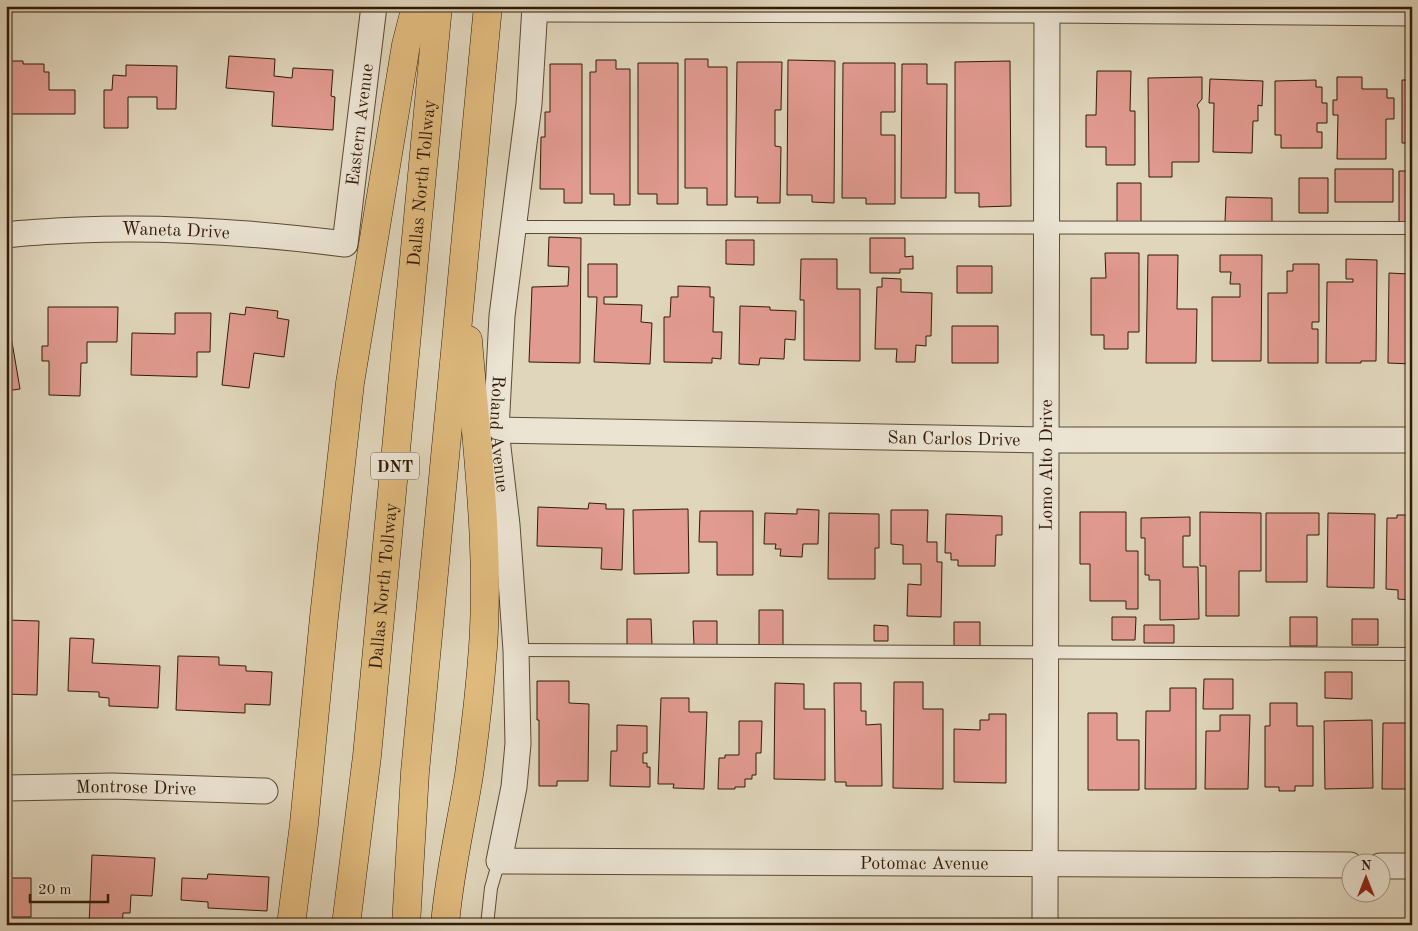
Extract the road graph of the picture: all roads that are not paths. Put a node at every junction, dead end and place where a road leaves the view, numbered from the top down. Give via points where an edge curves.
1 (374, 6) edge
2 (416, 6) edge
3 (438, 6) edge
4 (488, 6) edge
5 (535, 8) edge
6 (1047, 8) edge
7 (1412, 14) edge
8 (514, 227) junction
9 (1046, 227) junction
10 (1412, 228) edge
11 (6, 235) edge
12 (345, 244) joint
13 (462, 263) junction
14 (496, 430) junction
15 (1046, 440) junction
16 (1412, 440) edge
17 (516, 650) junction
18 (1046, 653) junction
19 (1412, 654) edge
20 (6, 788) edge
21 (265, 791) dead end
22 (499, 860) junction
23 (1045, 864) junction
24 (1340, 865) edge
25 (1390, 866) edge
26 (1412, 866) edge
27 (291, 925) edge
28 (346, 925) edge
29 (406, 925) edge
30 (445, 925) edge
31 (487, 925) edge
32 (1045, 925) edge

1 - 12 street, Eastern Avenue
2 - 27 highway via 406,45 350,383
3 - 28 highway, Dallas North Tollway / DNT via 368,746
4 - 13 highway, DNT
5 - 6 street
5 - 8 street, Roland Avenue via 529,104
6 - 7 street
6 - 9 street, Lomo Alto Drive
8 - 9 lane
8 - 14 street, Roland Avenue via 502,316
9 - 10 lane
9 - 15 street, Lomo Alto Drive
11 - 12 street, Waneta Drive via 107,229 190,230 274,235
13 - 29 highway, DNT via 415,772
13 - 30 highway via 482,523 483,645 476,723
14 - 15 street, San Carlos Drive
14 - 17 street, Roland Avenue
15 - 16 street, San Carlos Drive
15 - 18 street, Lomo Alto Drive
17 - 18 lane
17 - 22 street, Roland Avenue via 518,744 514,787
18 - 19 lane
18 - 23 street, Lomo Alto Drive
20 - 21 street, Montrose Drive via 112,786
22 - 23 street, Potomac Avenue
22 - 31 lane via 491,888
23 - 24 street, Potomac Avenue
23 - 32 street, Lomo Alto Drive
25 - 26 street

